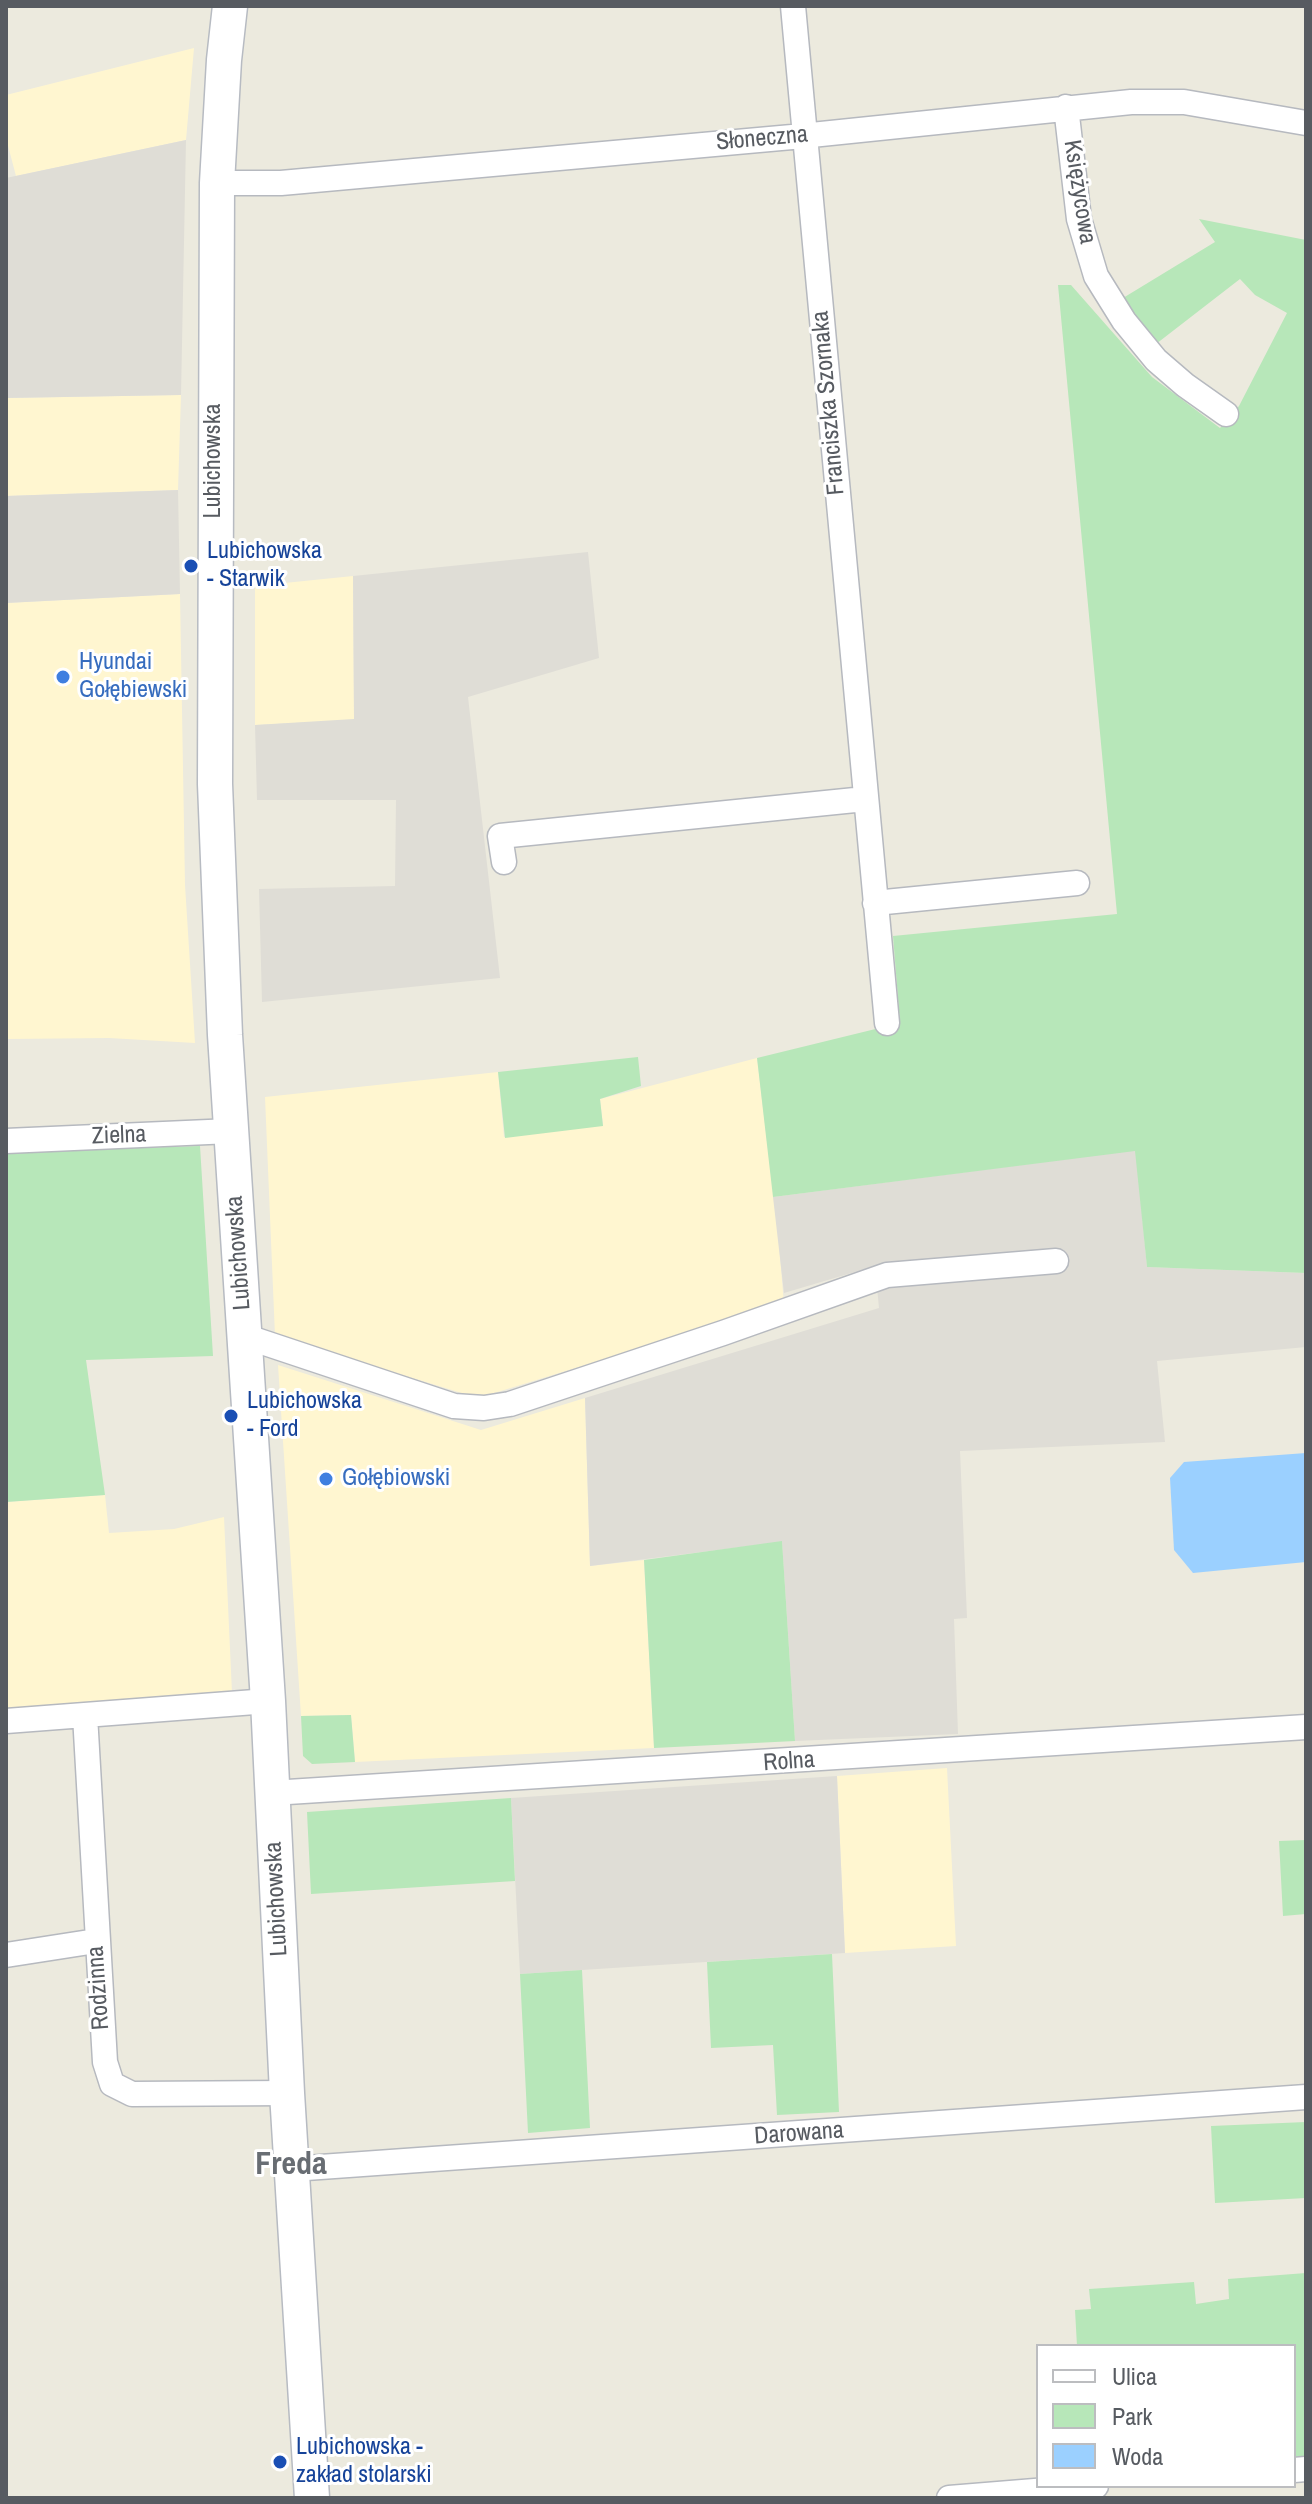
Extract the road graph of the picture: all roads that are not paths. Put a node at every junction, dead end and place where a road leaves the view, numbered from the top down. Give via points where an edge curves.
1 (230, 6) edge
2 (793, 6) edge
3 (1066, 107) junction
4 (1306, 123) edge
5 (805, 135) junction
6 (217, 183) junction
7 (1226, 414) dead end
8 (865, 799) junction
9 (504, 862) dead end
10 (1077, 883) dead end
11 (875, 903) junction
12 (887, 1023) dead end
13 (231, 1131) junction
14 (6, 1141) edge
15 (1056, 1261) dead end
16 (244, 1336) junction
17 (268, 1701) junction
18 (85, 1715) junction
19 (6, 1721) edge
20 (1306, 1727) edge
21 (272, 1793) junction
22 (96, 1941) junction
23 (6, 1955) edge
24 (287, 2093) junction
25 (1306, 2097) edge
26 (292, 2169) junction
27 (1072, 2488) edge
28 (312, 2498) edge
29 (949, 2498) edge

1 - 6 street, Lubichowska
2 - 5 street, Franciszka Szornaka
3 - 4 street, Słoneczna via 1184,102
3 - 5 street, Słoneczna
3 - 7 street, Księżycowa via 1079,219 1096,276 1156,360
5 - 6 street, Słoneczna via 281,183
5 - 8 street, Franciszka Szornaka
6 - 13 street, Lubichowska via 214,734
8 - 9 street via 500,836
8 - 11 street, Franciszka Szornaka
10 - 11 street
11 - 12 street, Franciszka Szornaka
13 - 14 street, Zielna
13 - 16 street, Lubichowska
15 - 16 street via 887,1275 484,1408 454,1406
16 - 17 street, Lubichowska
17 - 18 street
17 - 21 street, Lubichowska
18 - 19 street
18 - 22 street, Rodzinna
20 - 21 street, Rolna
21 - 24 street, Lubichowska
22 - 23 street
22 - 24 street, Rodzinna via 105,2062 112,2084 132,2094
24 - 26 street, Lubichowska
25 - 26 street, Darowana
26 - 28 street, Lubichowska
27 - 29 street

